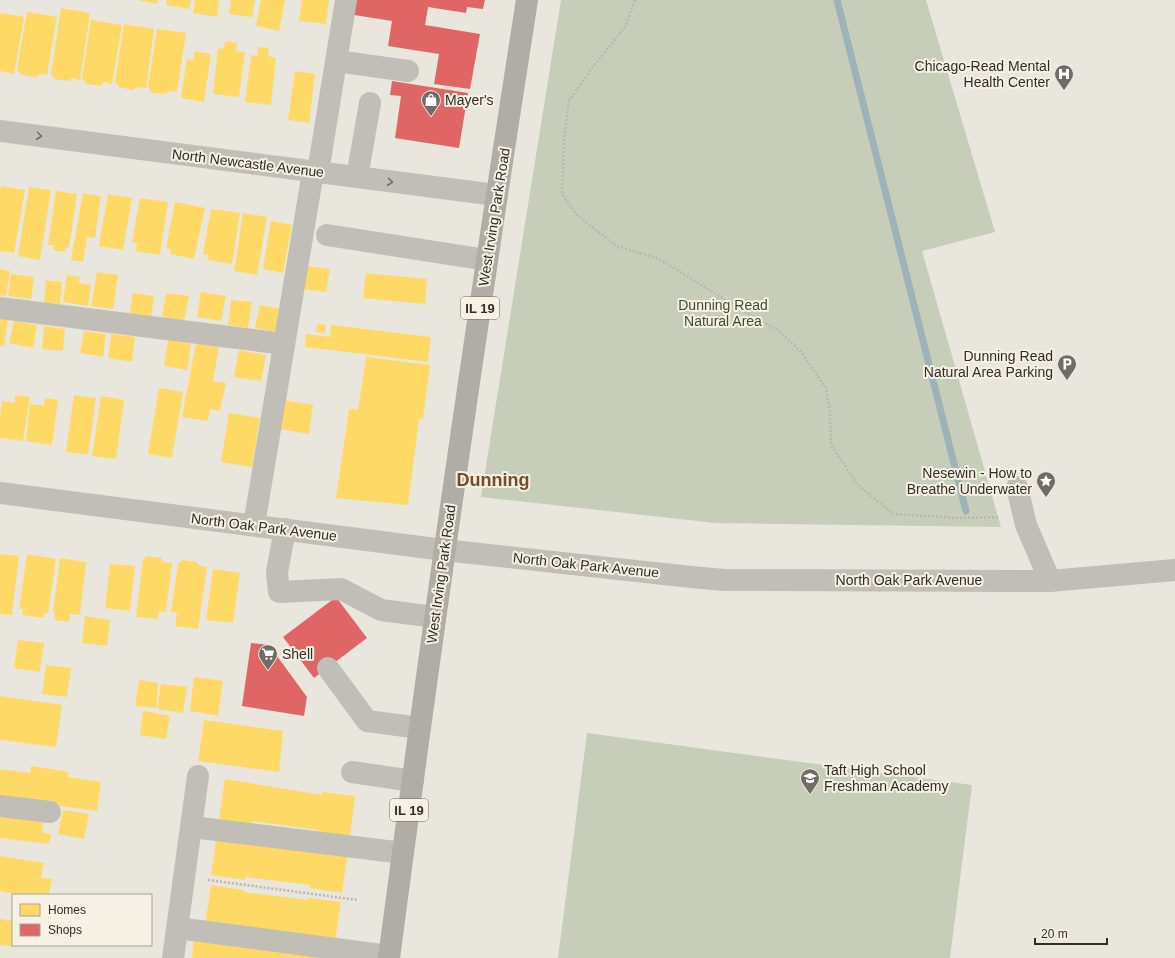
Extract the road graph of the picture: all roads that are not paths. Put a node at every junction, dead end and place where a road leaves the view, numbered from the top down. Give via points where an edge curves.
1 (346, 0) edge
2 (527, 0) edge
3 (336, 61) junction
4 (408, 71) dead end
5 (370, 103) dead end
6 (0, 131) edge
7 (316, 172) junction
8 (357, 177) junction
9 (496, 195) junction
10 (327, 235) dead end
11 (487, 260) junction
12 (0, 308) edge
13 (284, 344) junction
14 (1017, 487) dead end
15 (0, 493) edge
16 (254, 525) junction
17 (285, 529) junction
18 (444, 550) junction
19 (1175, 570) edge
20 (1050, 581) junction
21 (435, 618) junction
22 (328, 668) dead end
23 (420, 728) junction
24 (352, 772) dead end
25 (198, 776) dead end
26 (413, 781) junction
27 (0, 806) edge
28 (50, 812) dead end
29 (192, 828) junction
30 (403, 853) junction
31 (177, 928) junction
32 (389, 957) edge
33 (173, 958) edge

1 - 3 street
2 - 9 main road, West Irving Park Road / IL 19
3 - 4 street
3 - 7 street
5 - 8 street
6 -> 7 street, North Newcastle Avenue
7 - 8 street, North Newcastle Avenue
7 - 13 street
8 -> 9 street, North Newcastle Avenue
9 - 11 main road, West Irving Park Road / IL 19
10 - 11 street
11 - 18 main road, West Irving Park Road / IL 19
12 - 13 street
13 - 16 street
14 - 20 street via 1026,525
15 - 16 street, North Oak Park Avenue
16 - 17 street, North Oak Park Avenue
17 - 18 street, North Oak Park Avenue
17 - 21 street via 277,572 279,592 341,589 381,610
18 - 20 street, North Oak Park Avenue via 724,580
18 - 21 main road, West Irving Park Road / IL 19
19 - 20 street, North Oak Park Avenue
21 - 23 main road, West Irving Park Road / IL 19
22 - 23 street via 367,721
23 - 26 main road, West Irving Park Road / IL 19
24 - 26 street
25 - 29 street
26 - 30 main road, West Irving Park Road / IL 19
27 - 28 street
29 - 30 street
29 - 31 street
30 - 32 main road, West Irving Park Road / IL 19
31 - 32 street
31 - 33 street

